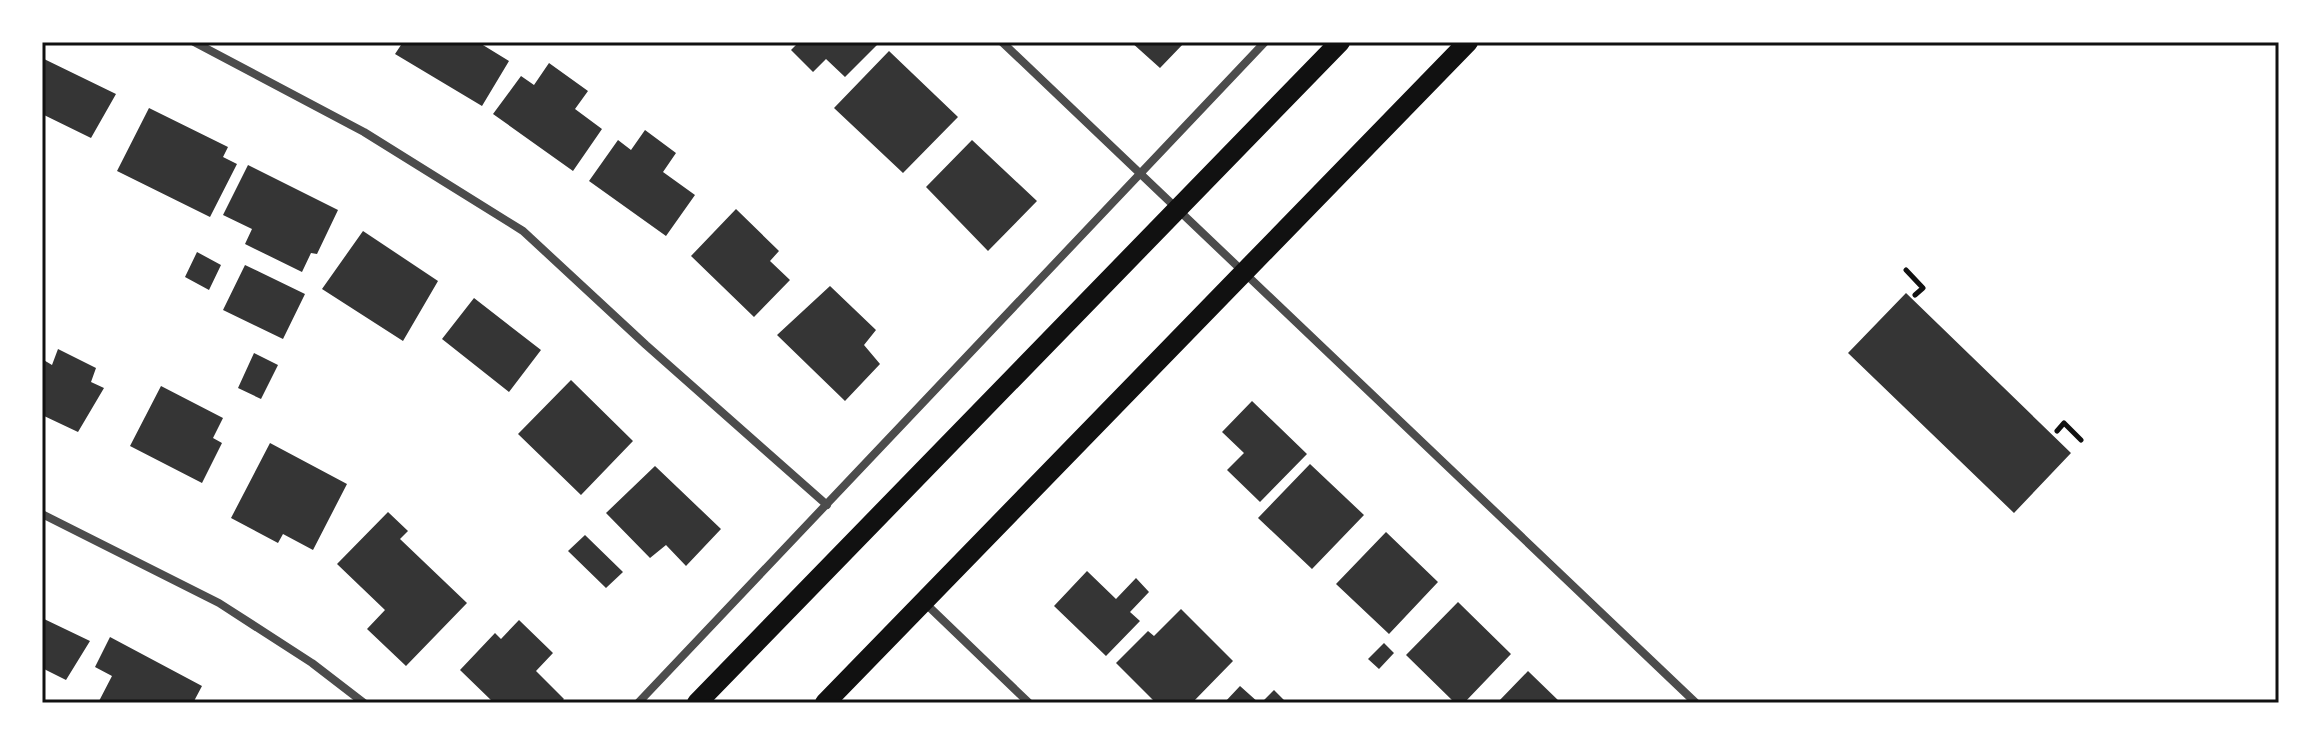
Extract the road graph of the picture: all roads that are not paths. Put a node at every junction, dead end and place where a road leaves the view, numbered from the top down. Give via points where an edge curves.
1 (194, 42) edge
2 (1002, 42) edge
3 (1265, 42) edge
4 (1340, 42) edge
5 (1468, 42) edge
6 (1139, 171) junction
7 (1177, 210) junction
8 (1245, 275) junction
9 (827, 505) junction
10 (42, 514) edge
11 (925, 602) junction
12 (364, 703) edge
13 (638, 703) edge
14 (697, 703) edge
15 (825, 703) edge
16 (1029, 703) edge
17 (1696, 703) edge

1 - 9 street via 364,132 523,231
2 - 6 street
3 - 6 street
4 - 7 main road
5 - 8 main road
6 - 7 street
6 - 9 street
7 - 8 street
7 - 14 main road
8 - 11 main road
8 - 17 street
9 - 13 street
10 - 12 street via 219,603
11 - 15 main road
11 - 16 street

